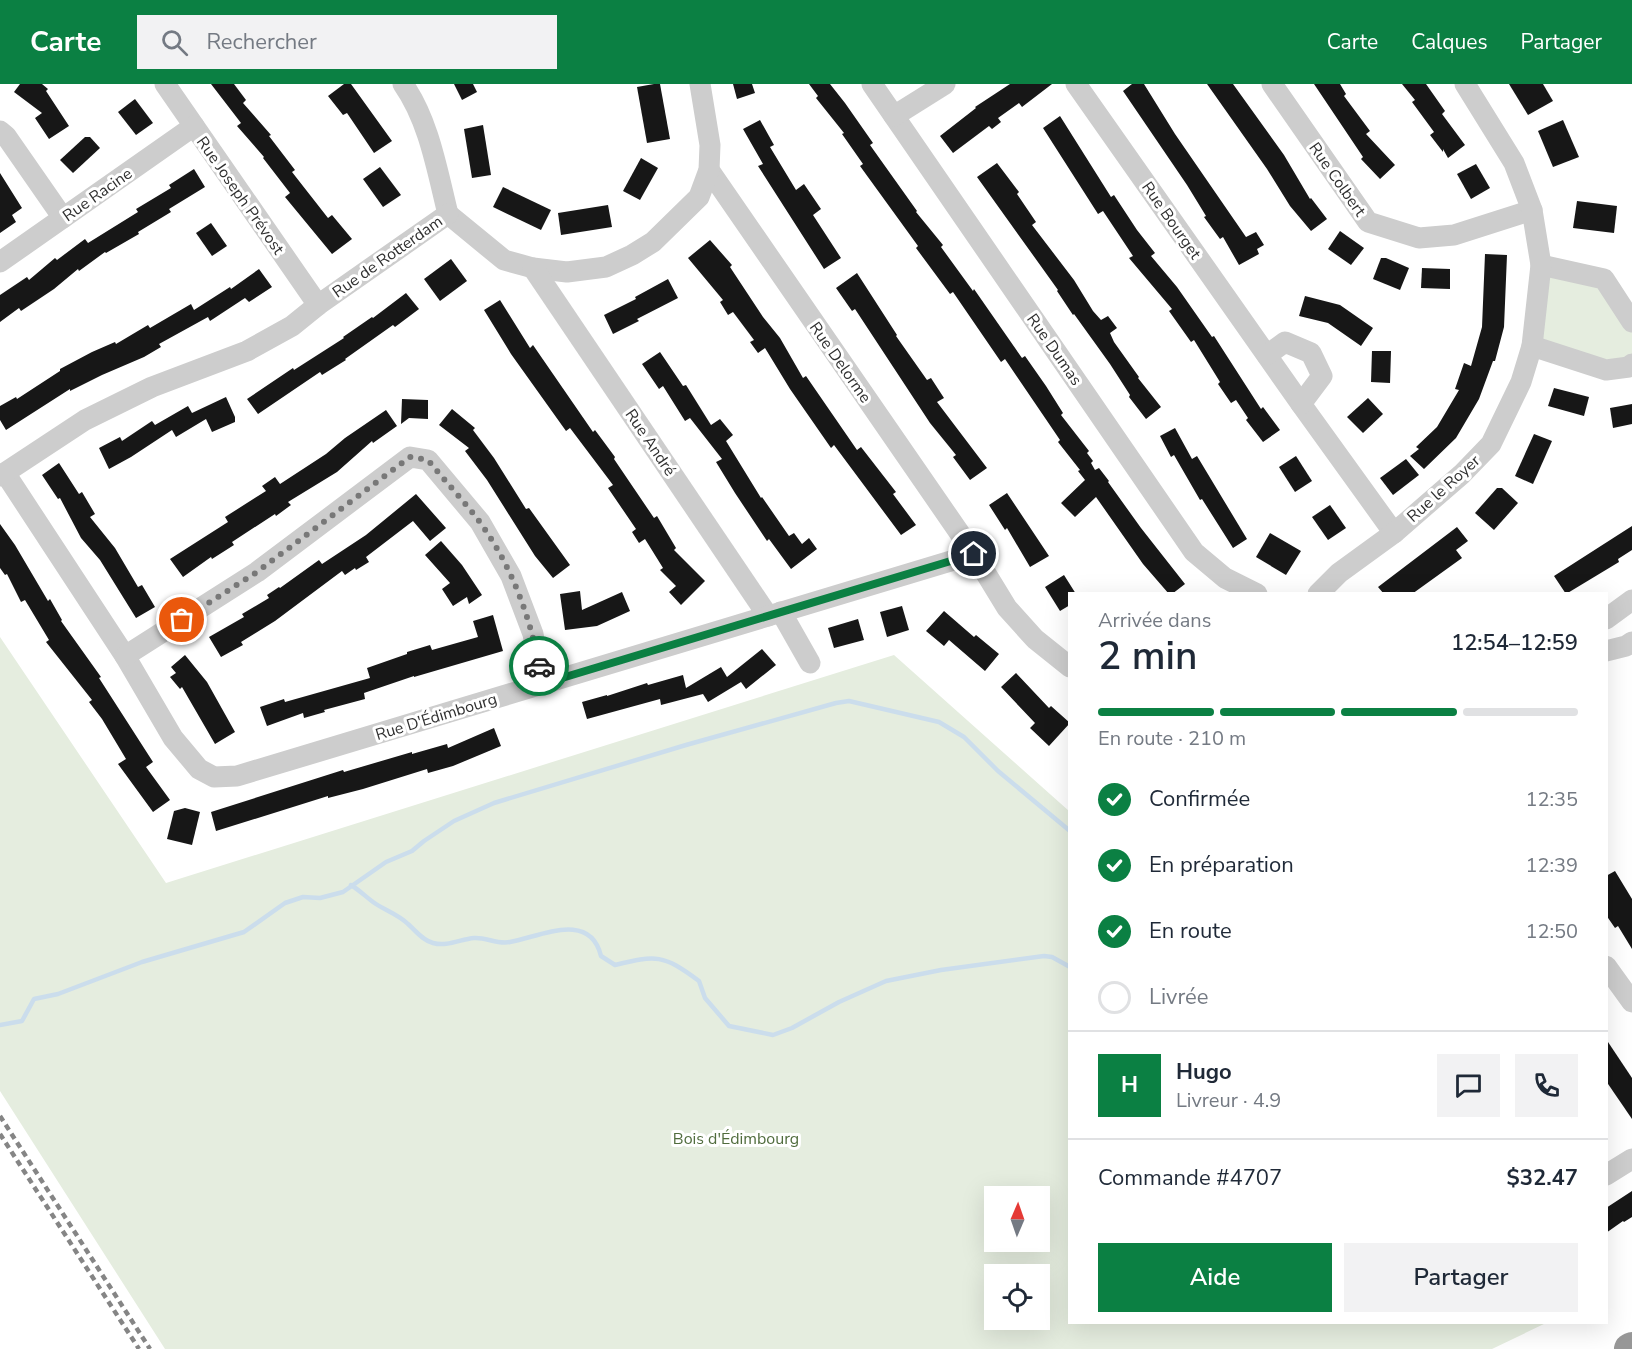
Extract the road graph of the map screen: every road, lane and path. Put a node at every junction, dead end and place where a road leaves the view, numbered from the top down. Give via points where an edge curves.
1 (165, 84) edge
2 (403, 84) edge
3 (700, 84) edge
4 (872, 84) edge
5 (945, 84) edge
6 (1076, 84) edge
7 (1272, 84) edge
8 (1465, 84) edge
9 (894, 116) junction
10 (194, 126) junction
11 (0, 131) edge
12 (709, 170) junction
13 (1532, 210) junction
14 (448, 214) junction
15 (63, 219) junction
16 (0, 262) edge
17 (1541, 265) junction
18 (533, 268) junction
19 (318, 305) junction
20 (1632, 322) edge
21 (1532, 346) junction
22 (1267, 356) junction
23 (1632, 364) edge
24 (1301, 404) junction
25 (2, 475) edge
26 (1394, 533) junction
27 (974, 554) junction
28 (1253, 592) edge
29 (1320, 592) edge
30 (1632, 600) edge
31 (774, 614) junction
32 (1608, 618) edge
33 (1632, 642) edge
34 (1608, 650) edge
35 (125, 656) junction
36 (810, 663) dead end
37 (1068, 665) edge
38 (542, 684) junction
39 (1608, 969) edge
40 (1632, 1002) edge
41 (1632, 1159) edge
42 (1608, 1174) edge

1 - 10 street, Rue Joseph Prévost
2 - 14 street via 415,100
3 - 12 street, Rue de Rotterdam via 710,145
4 - 9 street, Rue Dumas
5 - 9 street
6 - 22 street, Rue Bourget
7 - 13 street, Rue Colbert via 1368,222 1419,238 1454,235
8 - 13 street, Rue le Royer via 1514,163
9 - 28 street, Rue Dumas via 1194,552 1225,578
10 - 15 street, Rue Racine
10 - 19 street, Rue Joseph Prévost
11 - 15 street
12 - 18 street, Rue de Rotterdam via 699,197 653,242 632,255 606,267 567,272
12 - 27 street, Rue Delorme
13 - 17 street, Rue le Royer
14 - 18 street, Rue de Rotterdam via 504,260
14 - 19 street, Rue de Rotterdam
15 - 16 street, Rue Racine
17 - 20 street via 1604,279
17 - 21 street, Rue le Royer
18 - 31 street, Rue André
19 - 25 street, Rue de Rotterdam via 292,326 247,351 152,387 85,420
21 - 23 street via 1606,370
21 - 26 street, Rue le Royer via 1521,382 1491,444
22 - 24 street, Rue Bourget
22 - 24 street via 1285,342 1311,353 1322,376
24 - 26 street, Rue Bourget
25 - 35 street, Rue D'Édimbourg
26 - 29 street, Rue le Royer via 1339,573
27 - 31 street, Rue D'Édimbourg
27 - 37 street via 1007,608 1035,639
30 - 32 street
31 - 36 street, Rue André
31 - 38 street, Rue D'Édimbourg
33 - 34 street
35 - 38 street, Rue D'Édimbourg via 173,738 199,769 214,777 237,776
35 - 38 street via 257,572 410,457 428,460 480,522 511,576 533,634
39 - 40 street
41 - 42 street

